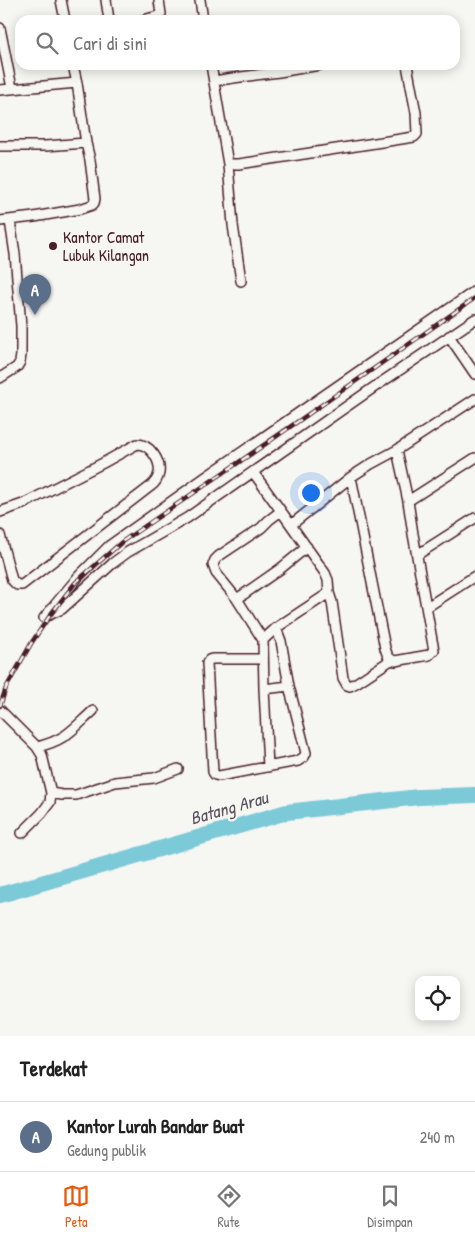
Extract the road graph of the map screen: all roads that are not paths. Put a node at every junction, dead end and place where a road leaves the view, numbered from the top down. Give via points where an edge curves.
1 (61, 0) edge
2 (106, 0) edge
3 (160, 0) edge
4 (200, 0) edge
5 (64, 15) edge
6 (108, 15) edge
7 (160, 15) edge
8 (202, 15) edge
9 (0, 28) edge
10 (74, 70) edge
11 (212, 70) edge
12 (291, 70) edge
13 (409, 70) edge
14 (214, 81) junction
15 (77, 83) junction
16 (12, 88) junction
17 (0, 90) edge
18 (86, 143) junction
19 (0, 146) edge
20 (228, 164) junction
21 (0, 221) edge
22 (10, 221) junction
23 (241, 281) dead end
24 (475, 291) edge
25 (475, 319) edge
26 (449, 336) junction
27 (475, 374) edge
28 (0, 378) edge
29 (475, 399) edge
30 (397, 450) junction
31 (475, 458) edge
32 (252, 472) junction
33 (351, 477) junction
34 (408, 501) junction
35 (281, 511) junction
36 (0, 512) edge
37 (475, 518) edge
38 (291, 525) junction
39 (0, 535) edge
40 (308, 547) junction
41 (417, 555) junction
42 (475, 576) edge
43 (329, 593) junction
44 (237, 599) junction
45 (427, 607) junction
46 (276, 628) junction
47 (263, 640) junction
48 (263, 659) junction
49 (391, 660) junction
50 (289, 686) junction
51 (264, 689) junction
52 (0, 710) edge
53 (93, 710) dead end
54 (37, 747) junction
55 (268, 767) junction
56 (178, 769) dead end
57 (52, 793) junction
58 (22, 833) dead end

1 - 5 street
2 - 6 street
3 - 7 street
4 - 8 street
9 - 16 street
10 - 15 street
11 - 14 street
12 - 14 street
13 - 20 street via 416,114 417,134 414,137
14 - 20 street
15 - 16 street
15 - 18 street
16 - 17 street
18 - 19 street
18 - 22 street via 94,203 80,209
20 - 23 street
21 - 22 street
22 - 28 street via 21,355 17,367
24 - 32 street via 109,546 44,618 62,609 113,562 187,518
25 - 26 street
26 - 27 street
26 - 32 street
29 - 30 street
30 - 33 street
30 - 34 street
31 - 34 street
32 - 35 street
33 - 38 street
33 - 49 street via 385,648
34 - 41 street
35 - 38 street
35 - 44 street via 215,560 216,573
36 - 39 street via 23,504 137,444 150,450 160,470 155,483 22,585 12,580
37 - 41 street
38 - 40 street
40 - 43 street via 325,573
40 - 44 street
41 - 45 street
42 - 45 street
43 - 46 street
43 - 49 street via 347,685 356,684
44 - 47 street
45 - 49 street via 433,652
46 - 47 street
46 - 50 street
47 - 48 street
48 - 51 street
48 - 55 street via 212,659 207,663 213,772 219,776
50 - 51 street
50 - 55 street via 306,753 298,760
51 - 55 street
52 - 54 street
53 - 54 street via 68,735
54 - 57 street
56 - 57 street via 154,778 115,782 76,795
57 - 58 street via 42,813

